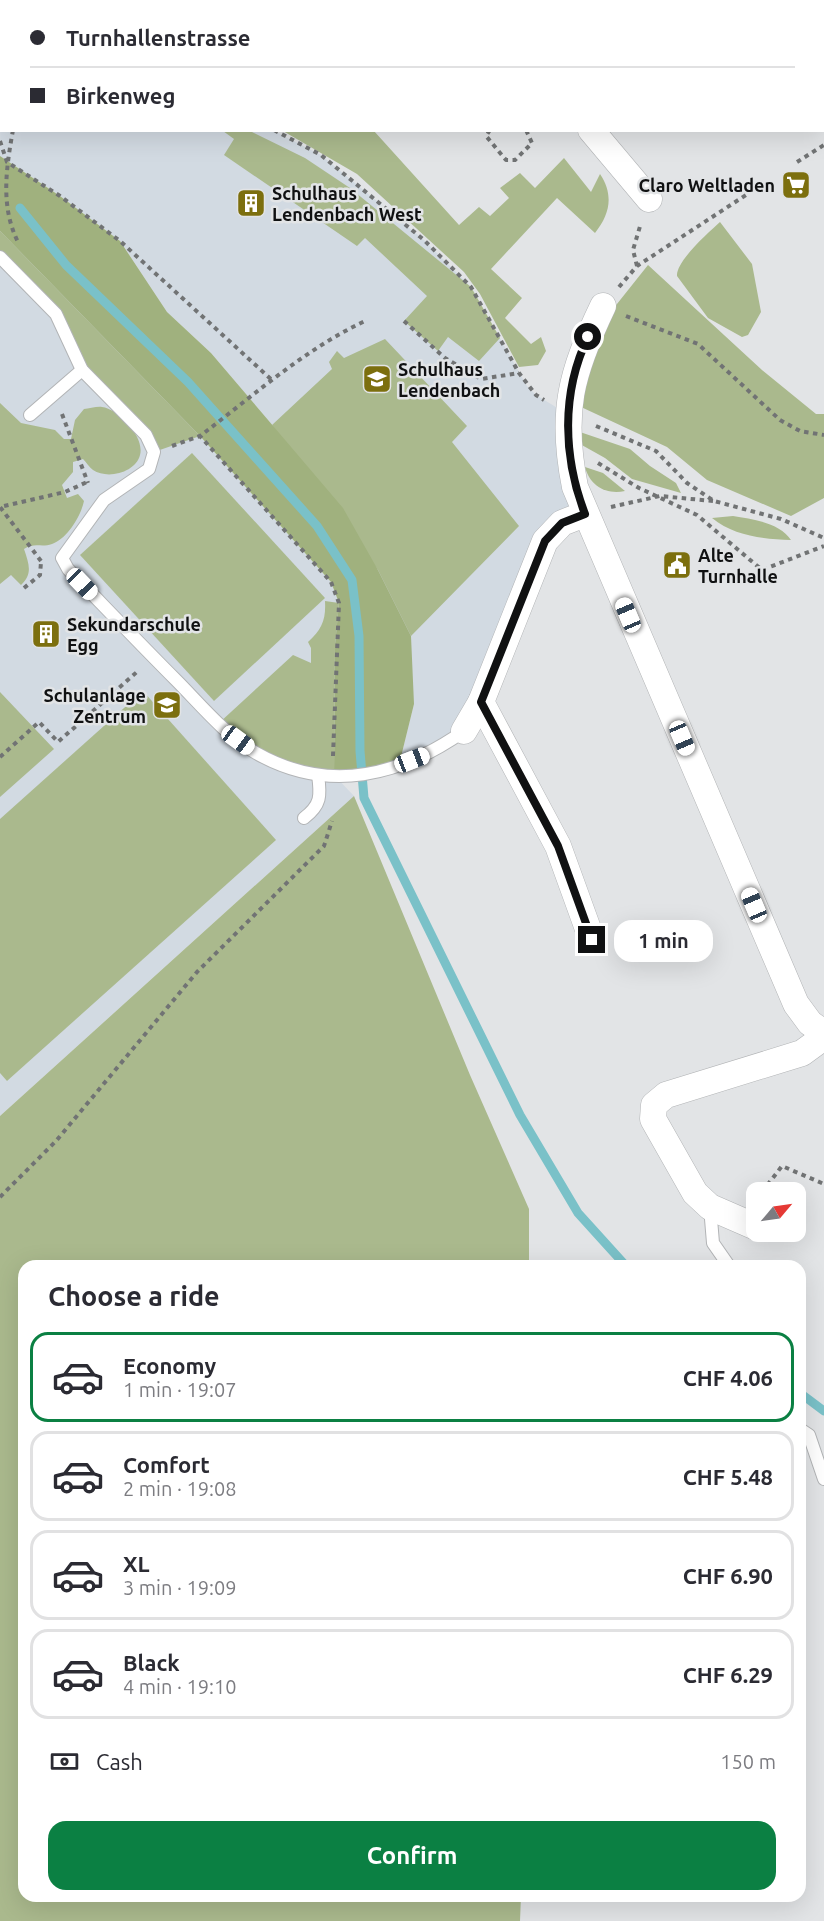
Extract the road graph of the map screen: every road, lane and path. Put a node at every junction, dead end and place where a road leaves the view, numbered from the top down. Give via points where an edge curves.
1 (14, 132) edge
2 (278, 132) edge
3 (489, 132) edge
4 (527, 132) edge
5 (593, 132) edge
6 (0, 141) edge
7 (824, 145) edge
8 (7, 162) junction
9 (797, 162) dead end
10 (746, 195) dead end
11 (649, 199) joint
12 (20, 247) dead end
13 (0, 257) edge
14 (603, 306) joint
15 (365, 321) dead end
16 (404, 321) dead end
17 (82, 370) junction
18 (519, 373) junction
19 (273, 381) junction
20 (30, 415) dead end
21 (568, 415) junction
22 (824, 435) edge
23 (200, 436) junction
24 (71, 439) dead end
25 (569, 447) junction
26 (154, 452) junction
27 (87, 482) junction
28 (660, 496) junction
29 (104, 500) junction
30 (714, 501) junction
31 (585, 514) junction
32 (824, 538) edge
33 (29, 546) dead end
34 (824, 546) edge
35 (41, 561) dead end
36 (24, 588) dead end
37 (133, 675) dead end
38 (481, 702) junction
39 (464, 731) joint
40 (0, 757) edge
41 (318, 776) junction
42 (340, 776) junction
43 (304, 818) dead end
44 (592, 940) dead end
45 (824, 1035) edge
46 (770, 1182) edge
47 (824, 1184) edge
48 (0, 1197) edge
49 (711, 1207) junction
50 (746, 1223) edge
51 (725, 1260) edge
52 (806, 1434) edge
53 (824, 1479) edge

1 - 8 path
2 - 18 path via 321,155 424,240 471,287
3 - 4 path via 486,136 506,160 515,160 532,142
5 - 11 street
6 - 8 path
7 - 9 path
8 - 12 path via 5,192 10,228
8 - 19 path via 120,241
10 - 11 path via 637,266 633,250
13 - 17 lane via 56,314
14 - 21 street via 581,353
14 - 22 path via 698,344 780,420 800,431
15 - 19 path via 342,332
16 - 18 path via 445,358 481,380
17 - 20 lane
17 - 26 lane via 146,435
18 - 21 path via 536,395
19 - 23 path
21 - 25 street
21 - 30 path via 656,451 687,483
23 - 26 path
23 - 42 path via 331,582 339,603 335,645
24 - 27 path
25 - 28 path
25 - 31 street via 575,487
26 - 29 lane via 149,469
27 - 29 path
27 - 33 path via 55,495 0,507
28 - 30 path
28 - 31 path
28 - 34 path via 697,515 762,570
29 - 41 lane via 62,558 68,569 238,740 256,753
30 - 32 path via 781,519
31 - 38 street via 562,523 545,541
31 - 45 street via 796,1004
35 - 36 path via 40,575
37 - 40 path via 58,742 39,722
38 - 39 street
38 - 44 street via 558,846
39 - 42 lane via 426,755 376,774
41 - 42 lane
41 - 43 lane via 321,798 316,809
42 - 48 path via 324,846 197,972 56,1141
45 - 49 street via 802,1053 666,1095 654,1105 656,1128 695,1193
46 - 47 path via 782,1166
49 - 50 street
49 - 51 lane via 713,1243
52 - 53 lane

